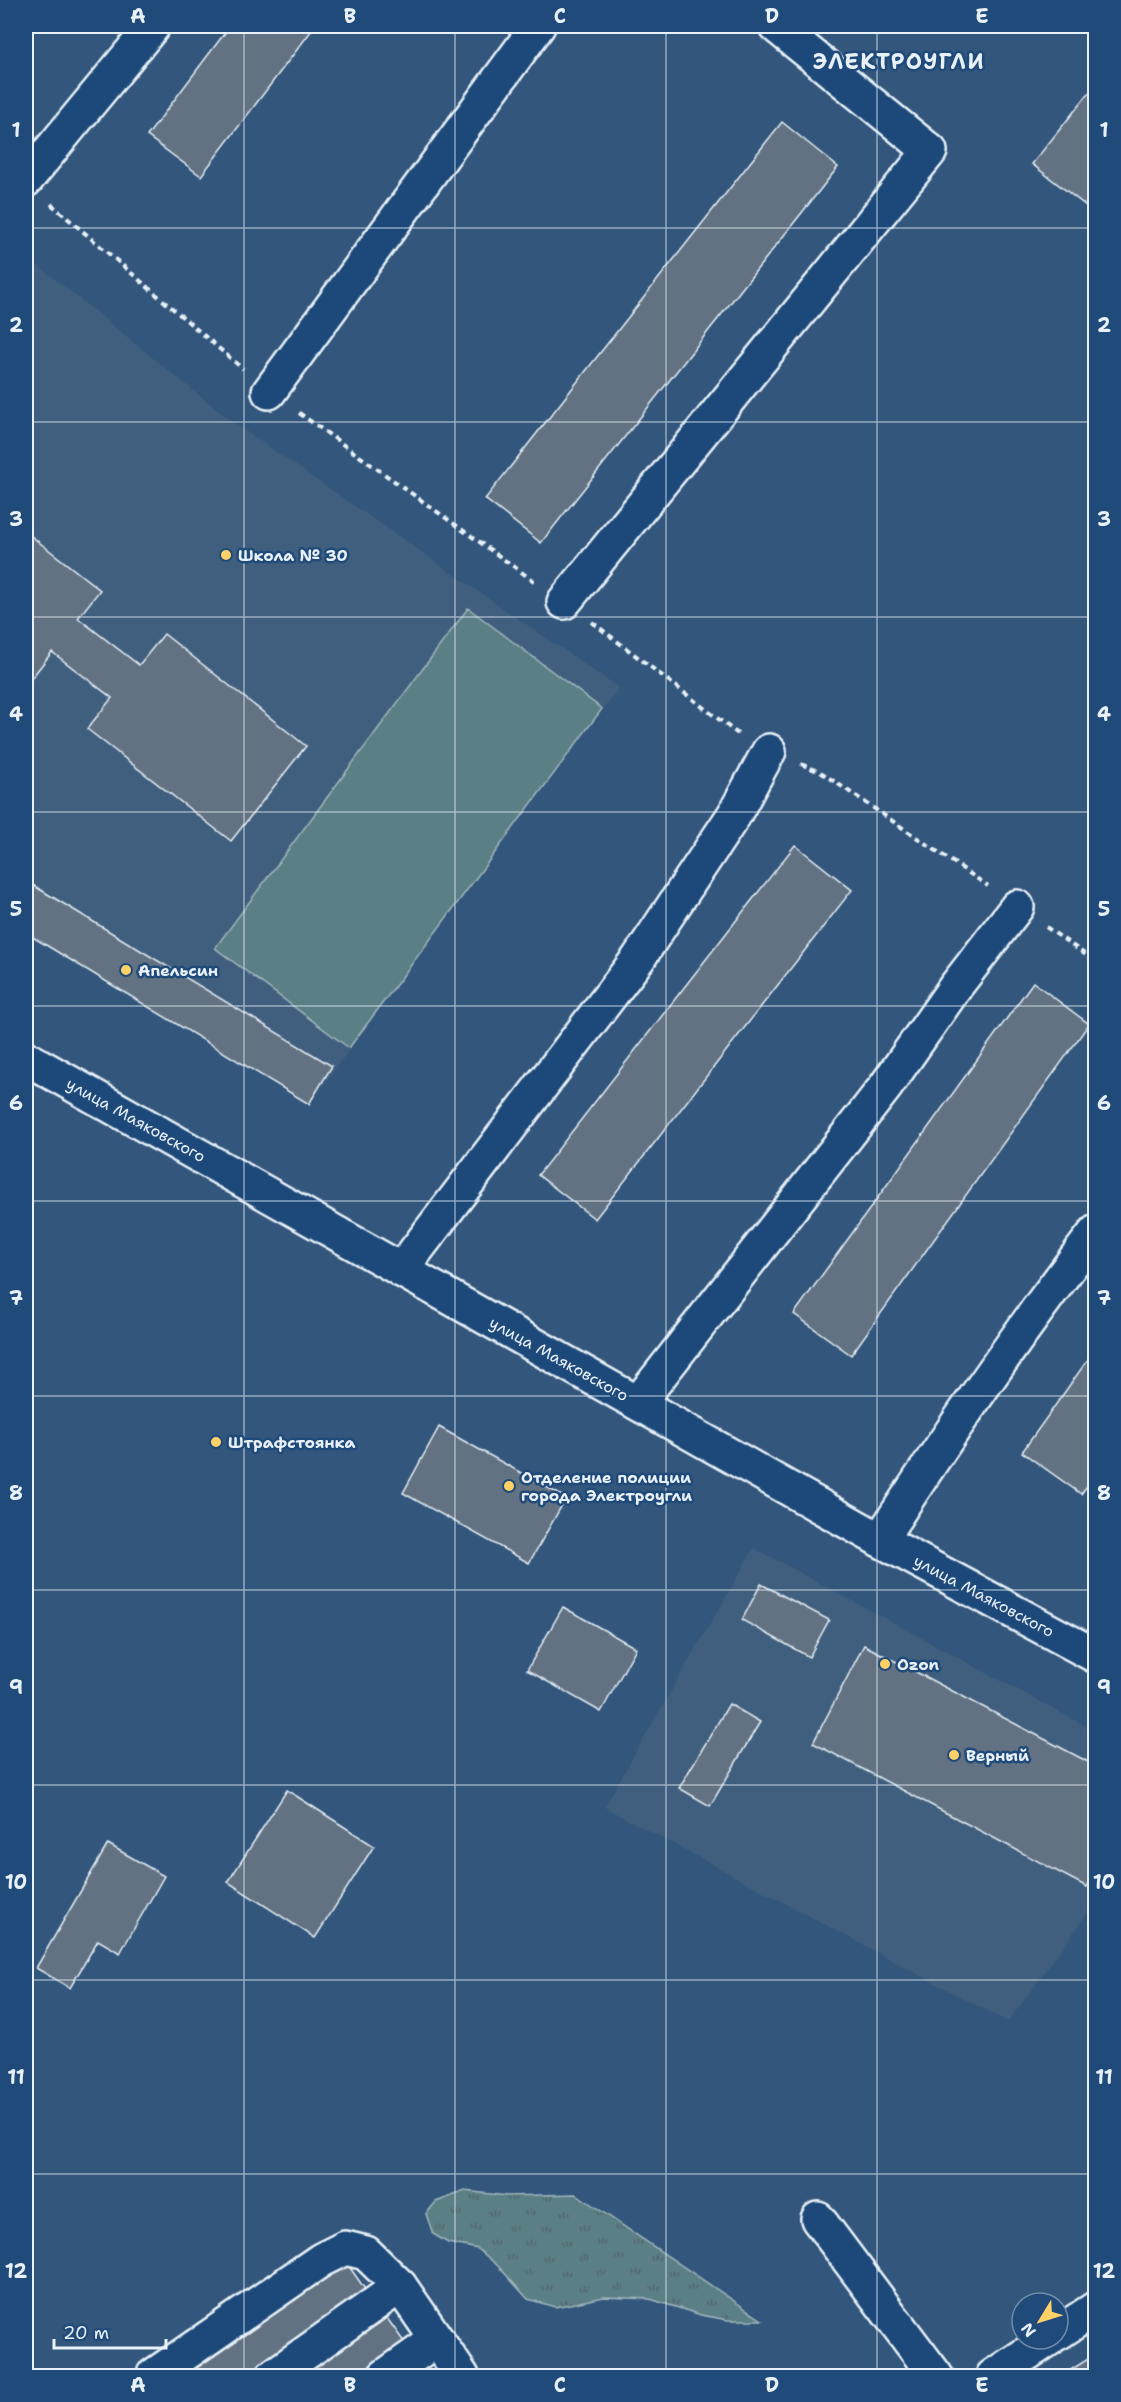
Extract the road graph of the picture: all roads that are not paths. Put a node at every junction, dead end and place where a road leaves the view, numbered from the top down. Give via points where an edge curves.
1 (153, 26) edge
2 (538, 26) edge
3 (776, 26) edge
4 (26, 180) edge
5 (269, 392) dead end
6 (564, 603) dead end
7 (769, 751) dead end
8 (1017, 907) dead end
9 (26, 1058) edge
10 (1095, 1232) edge
11 (401, 1270) junction
12 (638, 1403) junction
13 (880, 1540) junction
14 (1095, 1656) edge
15 (818, 2218) dead end
16 (400, 2286) junction
17 (1095, 2308) edge
18 (1070, 2325) edge
19 (436, 2340) junction
20 (1031, 2351) edge
21 (153, 2376) edge
22 (273, 2376) edge
23 (385, 2376) edge
24 (462, 2376) edge
25 (936, 2376) edge
26 (993, 2376) edge

1 - 4 street
2 - 5 street
3 - 6 street via 930,151
7 - 11 street via 734,815 638,959
8 - 12 street via 886,1086
9 - 11 street, улица Маяковского
10 - 13 street via 953,1427
11 - 12 street, улица Маяковского
12 - 13 street, улица Маяковского
13 - 14 street, улица Маяковского
15 - 25 street
16 - 19 street
16 - 21 street via 366,2253 345,2248 321,2260
16 - 22 street
17 - 18 street
19 - 23 street
19 - 24 street
20 - 26 street

